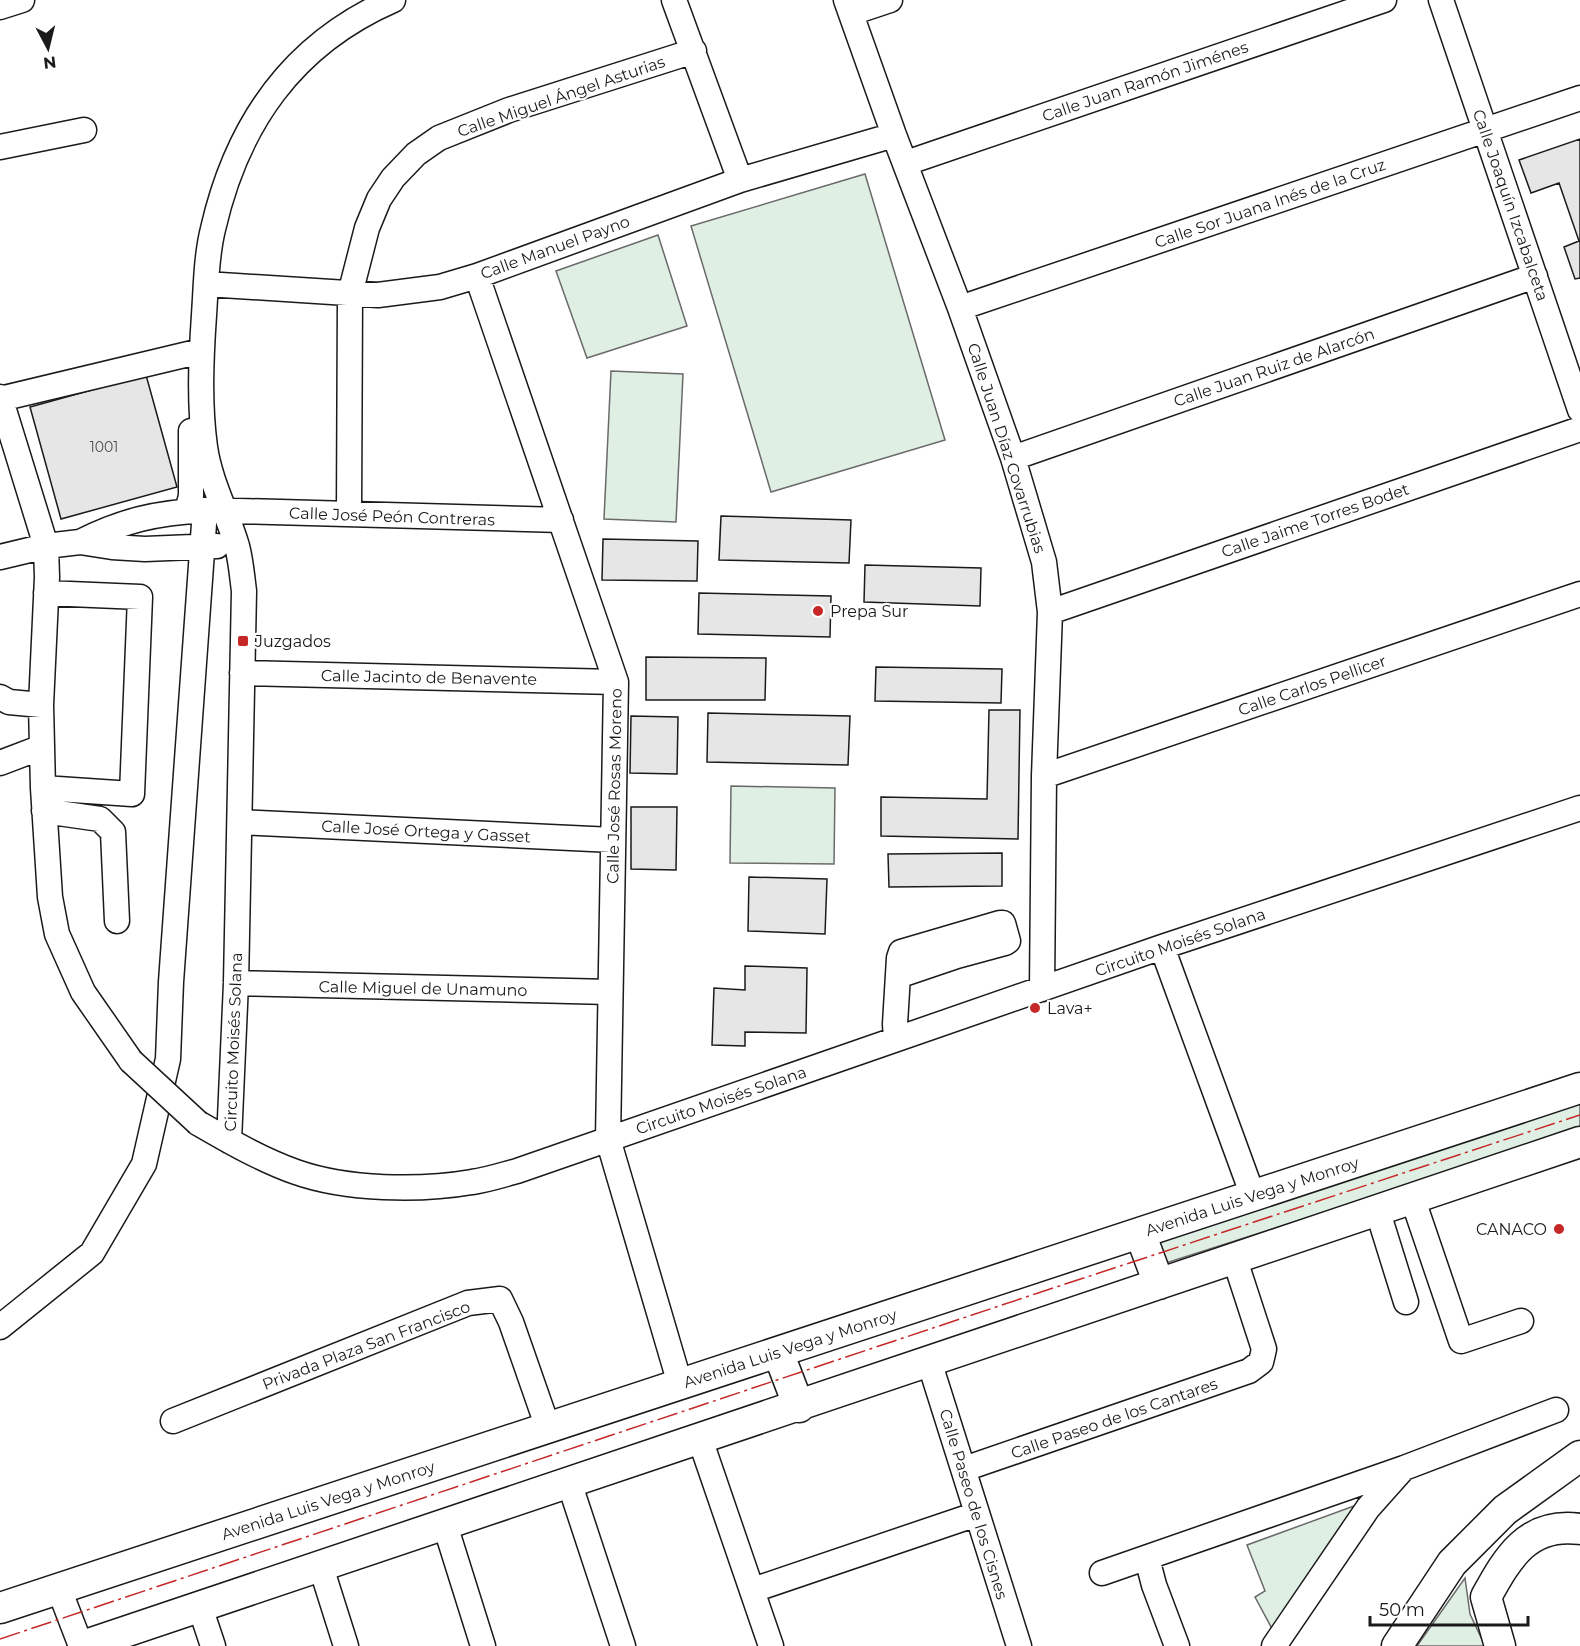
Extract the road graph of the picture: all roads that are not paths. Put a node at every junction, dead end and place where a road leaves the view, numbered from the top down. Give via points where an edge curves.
1 (21, 0) edge
2 (393, 0) edge
3 (674, 0) edge
4 (890, 0) edge
5 (1384, 0) edge
6 (1441, 0) edge
7 (1350, 6) edge
8 (0, 7) edge
9 (849, 7) edge
10 (694, 51) junction
11 (1580, 98) edge
12 (84, 130) dead end
13 (1485, 130) junction
14 (894, 135) junction
15 (0, 147) edge
16 (906, 163) junction
17 (740, 180) junction
18 (477, 276) junction
19 (1535, 276) junction
20 (206, 284) junction
21 (350, 294) junction
22 (960, 308) junction
23 (201, 362) junction
24 (0, 398) edge
25 (1580, 410) edge
26 (1580, 429) edge
27 (1013, 458) junction
28 (205, 511) junction
29 (349, 514) junction
30 (561, 520) junction
31 (80, 542) junction
32 (236, 545) junction
33 (46, 546) junction
34 (203, 546) junction
35 (0, 557) edge
36 (46, 593) junction
37 (1580, 594) edge
38 (1050, 612) junction
39 (242, 673) junction
40 (616, 682) junction
41 (0, 697) edge
42 (41, 705) junction
43 (42, 747) junction
44 (0, 763) edge
45 (1044, 776) junction
46 (43, 799) junction
47 (1580, 808) edge
48 (240, 822) junction
49 (613, 840) junction
50 (117, 921) dead end
51 (1162, 947) junction
52 (898, 976) dead end
53 (236, 983) junction
54 (1042, 989) junction
55 (610, 992) junction
56 (896, 1040) junction
57 (1580, 1088) edge
58 (608, 1140) junction
59 (229, 1141) junction
60 (1580, 1142) edge
61 (1253, 1196) junction
62 (1412, 1197) junction
63 (1377, 1209) junction
64 (1140, 1233) junction
65 (1234, 1257) junction
66 (1159, 1284) junction
67 (1406, 1302) dead end
68 (1521, 1321) dead end
69 (0, 1327) edge
70 (778, 1352) junction
71 (929, 1361) junction
72 (680, 1384) junction
73 (798, 1407) junction
74 (1556, 1410) dead end
75 (173, 1421) dead end
76 (548, 1428) junction
77 (699, 1439) junction
78 (1580, 1456) edge
79 (1404, 1468) junction
80 (964, 1469) junction
81 (569, 1482) junction
82 (977, 1514) junction
83 (445, 1525) junction
84 (1580, 1528) edge
85 (1147, 1558) junction
86 (321, 1567) junction
87 (1102, 1573) dead end
88 (59, 1588) junction
89 (753, 1590) junction
90 (200, 1607) junction
91 (0, 1608) edge
92 (82, 1646) edge
93 (213, 1646) edge
94 (346, 1646) edge
95 (483, 1646) edge
96 (623, 1646) edge
97 (771, 1646) edge
98 (1019, 1646) edge
99 (1177, 1646) edge
100 (1274, 1646) edge
101 (1397, 1646) edge
102 (1500, 1646) edge

1 - 8 street
2 - 20 street, Circuito Moisés Solana via 364,13 320,44 279,84 251,125 227,178 212,231
3 - 10 street
4 - 9 street
5 - 7 street, Calle Juan Ramón Jiménes
6 - 13 street, Calle Joaquín Izcabalceta
7 - 16 street, Calle Juan Ramón Jiménes
9 - 14 street, Calle Juan Díaz Covarrubias
10 - 17 street
10 - 21 street, Calle Miguel Ángel Asturias via 509,110 439,138 416,154 379,199 367,228
11 - 13 street, Calle Sor Juana Inés de la Cruz
12 - 15 street
13 - 19 street, Calle Joaquín Izcabalceta
13 - 22 street, Calle Sor Juana Inés de la Cruz
14 - 16 street, Calle Juan Díaz Covarrubias
14 - 17 street, Calle Manuel Payno
16 - 22 street, Calle Juan Díaz Covarrubias
17 - 18 street, Calle Manuel Payno
18 - 21 street, Calle Manuel Payno via 405,293
18 - 30 street, Calle José Rosas Moreno
19 - 25 street, Calle Joaquín Izcabalceta
19 - 27 street, Calle Juan Ruiz de Alarcón
20 - 21 street, Calle Manuel Payno
20 - 23 street, Circuito Moisés Solana
21 - 29 street, Calle Miguel Ángel Asturias
22 - 27 street, Calle Juan Díaz Covarrubias
23 - 24 street
23 - 28 street, Circuito Moisés Solana via 205,447 213,483
23 - 28 street via 191,396 191,496
24 - 33 street
26 - 38 street, Calle Jaime Torres Bodet
27 - 38 street, Calle Juan Díaz Covarrubias via 1044,562
28 - 29 street, Calle José Peón Contreras
28 - 31 street, Calle José Peón Contreras via 141,518
28 - 32 street, Circuito Moisés Solana
28 - 34 street
29 - 30 street, Calle José Peón Contreras
30 - 40 street, Calle José Rosas Moreno
31 - 33 street
31 - 34 street via 145,549
32 - 34 street
32 - 39 street, Circuito Moisés Solana via 244,591
33 - 35 street
33 - 36 street
34 - 69 street via 168,1059 144,1164 92,1253
36 - 42 street
36 - 46 street via 140,597 132,794
37 - 45 street, Calle Carlos Pellicer
38 - 45 street, Calle Juan Díaz Covarrubias
39 - 40 street, Calle Jacinto de Benavente
39 - 48 street, Circuito Moisés Solana
40 - 49 street, Calle José Rosas Moreno
41 - 42 street via 9,702
42 - 43 street
43 - 44 street
43 - 46 street
45 - 54 street, Calle Juan Díaz Covarrubias
46 - 50 street via 100,819 113,832
46 - 59 street, bridge via 50,897 57,934 83,992 131,1061 198,1123
47 - 51 street, Circuito Moisés Solana
48 - 49 street, Calle José Ortega y Gasset
48 - 53 street, Circuito Moisés Solana
49 - 55 street, Calle José Rosas Moreno
51 - 54 street, Circuito Moisés Solana
51 - 61 street
52 - 56 street
53 - 55 street, Calle Miguel de Unamuno
53 - 59 street, Circuito Moisés Solana
54 - 56 street, Circuito Moisés Solana
55 - 58 street, Calle José Rosas Moreno
56 - 58 street, Circuito Moisés Solana
57 - 61 main road, Avenida Luis Vega y Monroy
58 - 59 street, Circuito Moisés Solana via 517,1171 429,1187 339,1182 297,1172
58 - 72 street, Calle José Rosas Moreno
60 - 62 main road
61 - 64 main road, Avenida Luis Vega y Monroy
62 - 63 main road
62 - 68 street via 1461,1341
63 - 65 main road
63 - 67 street
64 - 66 main road
64 - 70 main road, Avenida Luis Vega y Monroy
65 - 66 main road
65 - 80 street, Calle Paseo de los Cantares via 1264,1349 1261,1362 1249,1371
66 - 71 main road
70 - 72 main road, Avenida Luis Vega y Monroy
70 - 73 main road
71 - 73 main road
71 - 80 street, Calle Paseo de los Cisnes
72 - 76 main road, Avenida Luis Vega y Monroy
73 - 77 main road
74 - 79 street
75 - 76 street, Privada Plaza San Francisco via 468,1303 500,1299
76 - 88 main road, Avenida Luis Vega y Monroy
77 - 81 main road
77 - 89 street
78 - 101 main road via 1504,1510 1452,1563
79 - 85 street
79 - 100 street via 1368,1508
80 - 82 street, Calle Paseo de los Cisnes
81 - 83 main road
81 - 96 street
82 - 89 street
82 - 98 street, Calle Paseo de los Cisnes
83 - 86 main road
83 - 95 street
84 - 102 main road via 1540,1533 1518,1547 1505,1562 1486,1597
85 - 87 street
85 - 99 street
86 - 90 main road
86 - 94 street
88 - 91 main road, Avenida Luis Vega y Monroy
88 - 92 street
89 - 97 street
90 - 92 main road
90 - 93 street

